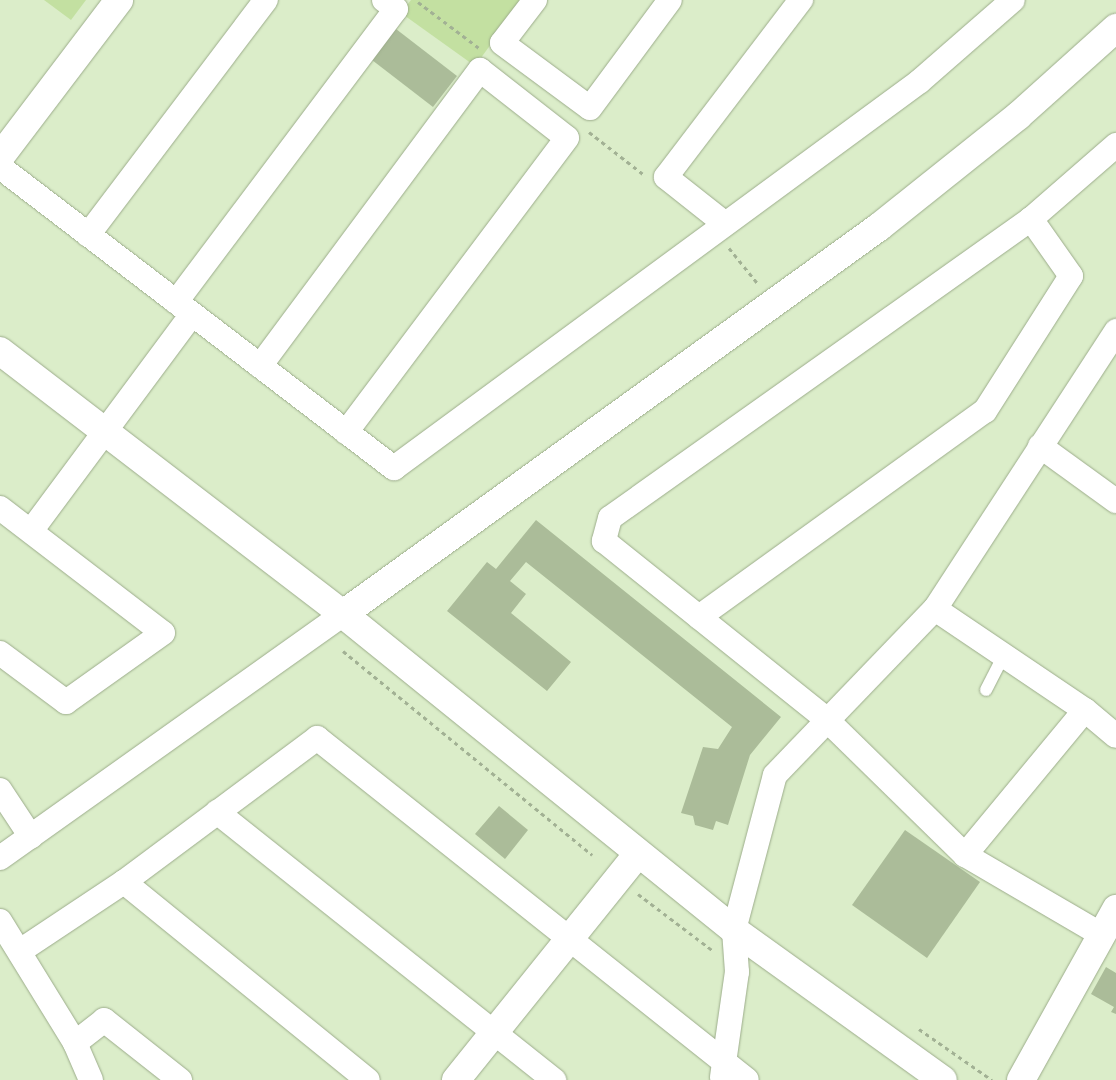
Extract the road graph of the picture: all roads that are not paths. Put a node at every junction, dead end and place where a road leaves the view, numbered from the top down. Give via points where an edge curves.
1 (119, 0) edge
2 (266, 0) edge
3 (384, 0) edge
4 (535, 0) edge
5 (670, 0) edge
6 (801, 0) edge
7 (1013, 0) edge
8 (1116, 28) edge
9 (1116, 146) edge
10 (0, 157) edge
11 (0, 168) edge
12 (1031, 220) junction
13 (720, 226) junction
14 (88, 235) junction
15 (184, 308) junction
16 (1116, 331) edge
17 (0, 350) edge
18 (260, 366) junction
19 (105, 432) junction
20 (346, 432) junction
21 (1040, 446) junction
22 (1116, 501) edge
23 (0, 508) edge
24 (31, 531) junction
25 (935, 609) junction
26 (343, 614) junction
27 (699, 617) junction
28 (0, 653) edge
29 (1004, 655) junction
30 (986, 690) dead end
31 (1085, 710) junction
32 (825, 718) junction
33 (1116, 736) edge
34 (0, 790) edge
35 (217, 812) junction
36 (31, 837) junction
37 (638, 854) junction
38 (964, 855) junction
39 (0, 858) edge
40 (124, 882) junction
41 (1116, 909) edge
42 (0, 921) edge
43 (734, 930) junction
44 (1100, 934) junction
45 (570, 941) junction
46 (20, 950) junction
47 (496, 1033) junction
48 (75, 1043) junction
49 (722, 1072) edge
50 (91, 1080) edge
51 (180, 1080) edge
52 (368, 1080) edge
53 (456, 1080) edge
54 (554, 1080) edge
55 (747, 1080) edge
56 (943, 1080) edge
57 (1021, 1080) edge

1 - 10 street
2 - 14 street
3 - 15 street via 396,9
4 - 5 street via 502,43 590,108
6 - 13 street via 666,177
7 - 13 street via 920,81
8 - 26 street via 1018,116 879,227
9 - 12 street
11 - 14 street
12 - 27 street via 1071,276 985,411
12 - 27 street via 610,518 604,541
13 - 20 street via 394,468
14 - 15 street
15 - 18 street
15 - 19 street
16 - 21 street
17 - 19 street
18 - 20 street
18 - 20 street via 480,70 567,138
19 - 24 street
19 - 26 street
21 - 22 street
21 - 25 street
23 - 24 street
24 - 28 street via 163,633 66,702
25 - 29 street
25 - 32 street
26 - 36 street
26 - 37 street
27 - 32 street
29 - 30 lane
29 - 31 street
31 - 33 street
31 - 38 street
32 - 38 street
32 - 43 street via 775,775
34 - 36 street
35 - 40 street
35 - 45 street via 317,738
35 - 47 street
36 - 39 street
37 - 43 street
37 - 45 street
38 - 44 street
40 - 46 street
40 - 52 street
41 - 44 street
42 - 46 street
43 - 49 street via 737,969
43 - 56 street
44 - 57 street
45 - 47 street
45 - 49 street
46 - 48 street
47 - 53 street
47 - 54 street
48 - 50 street
48 - 51 street via 104,1020
49 - 55 street

